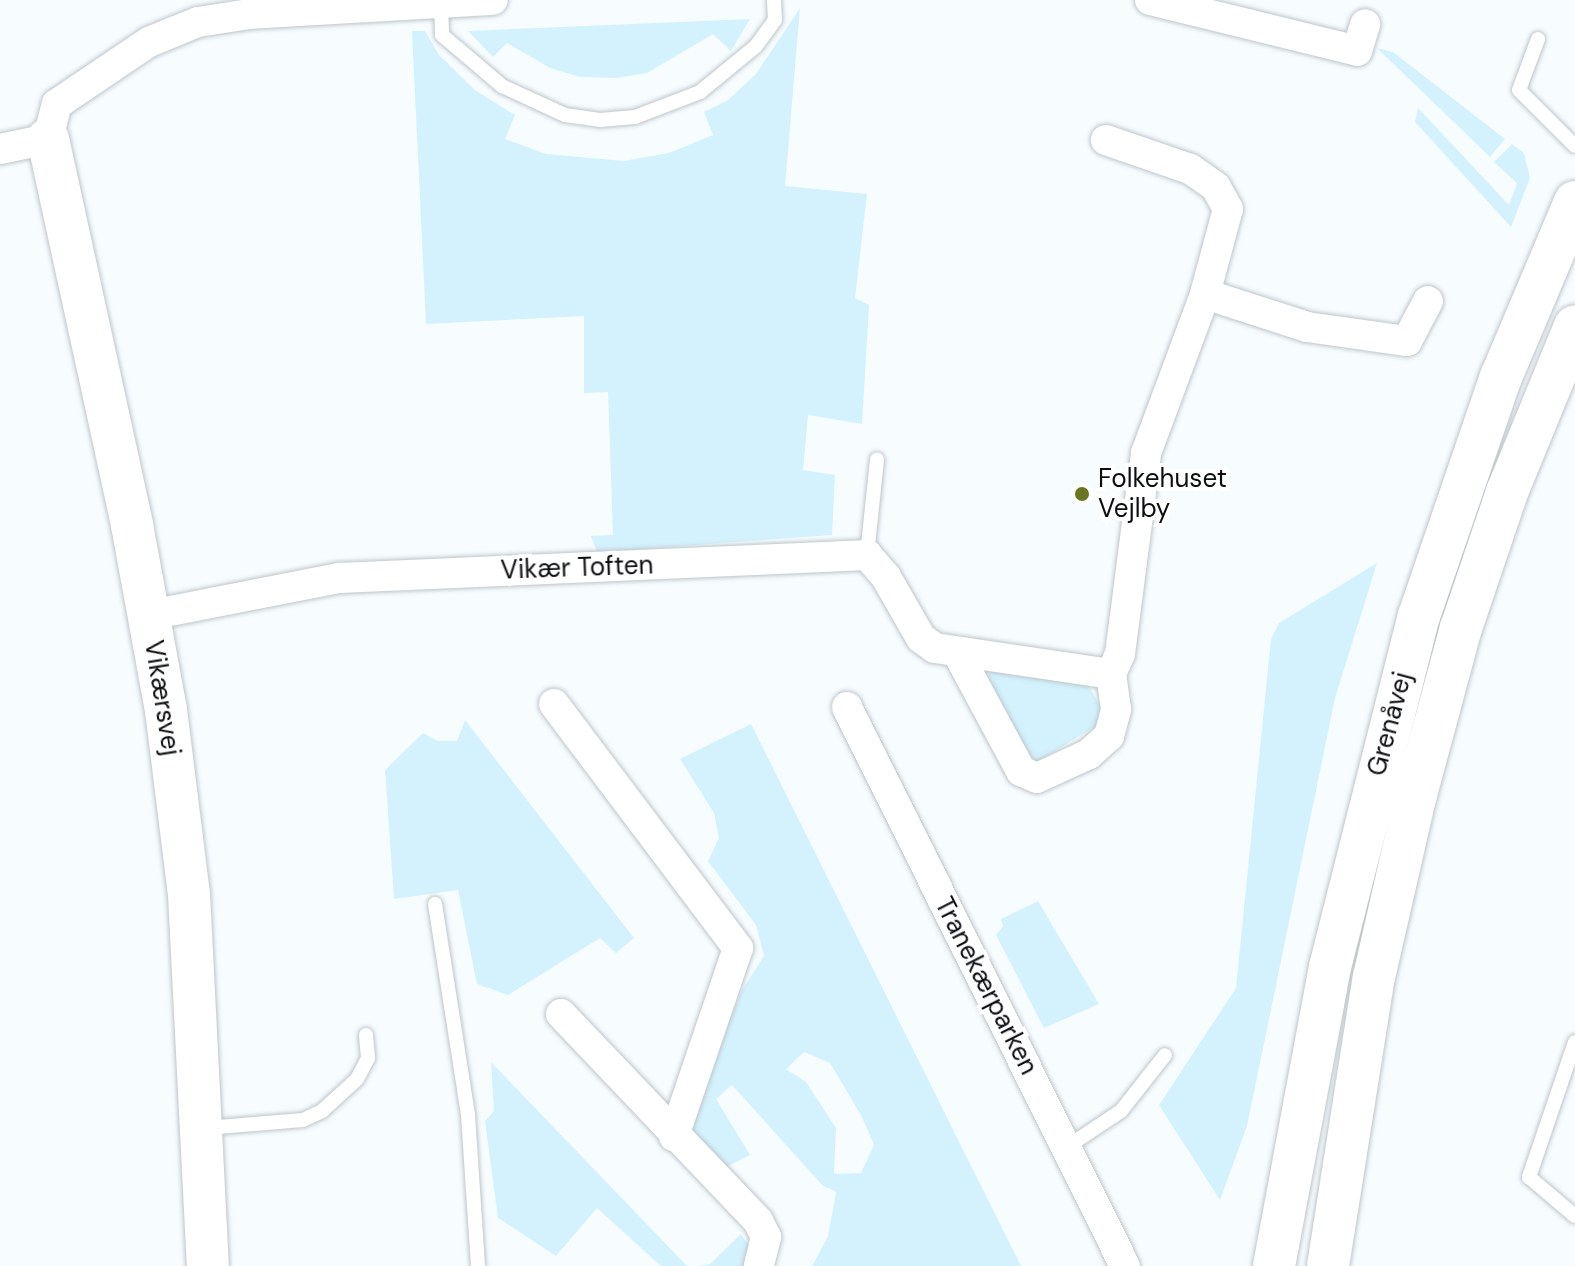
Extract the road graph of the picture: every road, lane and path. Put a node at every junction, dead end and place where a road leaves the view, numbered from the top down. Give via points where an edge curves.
1 (493, 0) edge
2 (774, 0) edge
3 (1150, 0) edge
4 (441, 3) junction
5 (1365, 24) dead end
6 (1538, 39) dead end
7 (48, 139) junction
8 (1106, 140) dead end
9 (1575, 146) edge
10 (0, 149) edge
11 (1575, 202) edge
12 (1205, 294) junction
13 (1428, 301) dead end
14 (1575, 326) edge
15 (877, 460) dead end
16 (867, 555) junction
17 (150, 615) junction
18 (958, 654) junction
19 (1111, 674) junction
20 (554, 704) dead end
21 (847, 707) dead end
22 (435, 904) dead end
23 (561, 1014) dead end
24 (366, 1035) dead end
25 (1575, 1042) edge
26 (1165, 1055) dead end
27 (201, 1128) junction
28 (674, 1136) junction
29 (1067, 1147) junction
30 (1575, 1216) edge
31 (208, 1266) edge
32 (478, 1266) edge
33 (759, 1266) edge
34 (1125, 1266) edge
35 (1274, 1266) edge
36 (1328, 1266) edge

1 - 4 street
2 - 4 lane via 775,20 756,46 700,92 635,117 600,120 554,112 502,86 442,35
3 - 5 street via 1357,51
4 - 7 street via 198,22 149,42 57,104
6 - 9 lane via 1519,90
7 - 10 street
7 - 17 main road, Vikærsvej
8 - 12 street via 1190,169 1216,187 1228,209
11 - 35 main road, Grenåvej via 1480,435 1419,616 1330,967
12 - 13 street via 1307,327 1407,341
12 - 19 street via 1146,453 1133,572 1120,654
14 - 36 main road, Grenåvej via 1501,507 1461,628 1415,798 1374,977
15 - 16 lane
16 - 17 street, Vikær Toften via 339,578
16 - 18 street via 921,638
17 - 27 main road, Vikærsvej via 189,894
18 - 19 street
18 - 19 street via 1021,771 1037,778 1089,754 1109,736 1116,709
20 - 28 street via 738,948
21 - 29 street, Tranekærparken
22 - 32 lane via 468,1115
23 - 28 street
24 - 27 lane via 368,1058 357,1079 322,1111 303,1120
25 - 30 lane via 1529,1177
26 - 29 lane via 1121,1111
27 - 31 main road, Vikærsvej
28 - 33 street via 758,1221 766,1237
29 - 34 street, Tranekærparken

